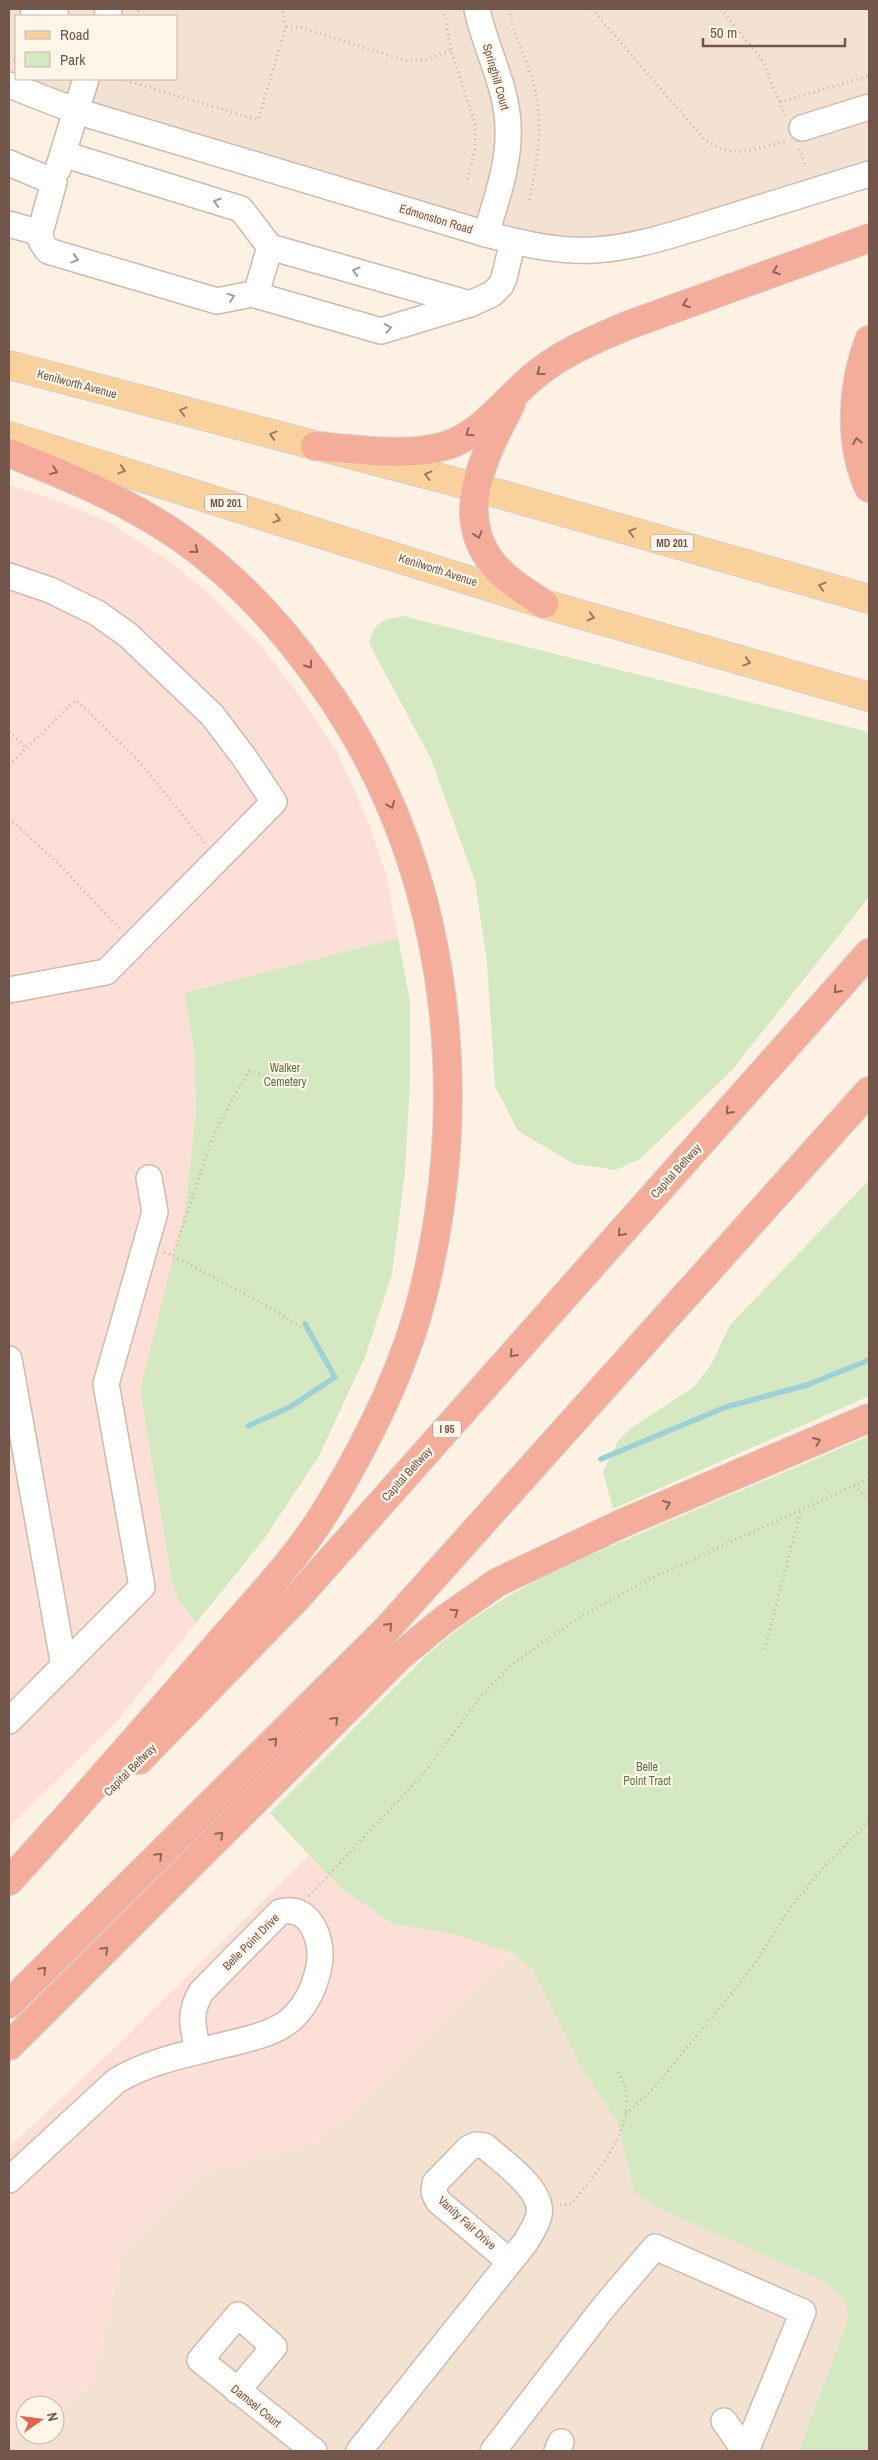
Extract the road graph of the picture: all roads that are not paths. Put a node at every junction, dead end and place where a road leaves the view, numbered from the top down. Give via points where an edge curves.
1 (33, 9) edge
2 (477, 9) edge
3 (53, 15) edge
4 (86, 80) edge
5 (9, 85) edge
6 (869, 108) edge
7 (76, 111) junction
8 (798, 139) road end
9 (63, 154) junction
10 (9, 164) edge
11 (869, 174) edge
12 (54, 182) junction
13 (9, 224) edge
14 (40, 233) junction
15 (486, 234) junction
16 (869, 238) edge
17 (513, 241) junction
18 (270, 247) junction
19 (256, 294) junction
20 (470, 304) junction
21 (869, 340) edge
22 (9, 365) edge
23 (519, 390) junction
24 (9, 436) edge
25 (315, 446) junction
26 (9, 453) edge
27 (475, 487) junction
28 (869, 488) edge
29 (9, 576) edge
30 (869, 599) edge
31 (544, 604) junction
32 (869, 697) edge
33 (869, 953) edge
34 (9, 990) edge
35 (869, 1091) edge
36 (149, 1178) dead end
37 (9, 1359) edge
38 (869, 1418) edge
39 (64, 1666) junction
40 (9, 1721) edge
41 (9, 1881) edge
42 (9, 1890) edge
43 (9, 2004) edge
44 (9, 2046) edge
45 (198, 2051) junction
46 (9, 2180) edge
47 (510, 2262) junction
48 (237, 2391) junction
49 (724, 2421) dead end
50 (314, 2451) edge
51 (359, 2451) edge
52 (494, 2451) edge
53 (746, 2451) edge

1 - 3 street
2 - 15 street, Springhill Court via 501,86 508,125 504,167
4 - 7 street
5 - 7 street, Edmonston Road
6 - 8 street
7 - 9 street
7 - 15 street, Edmonston Road
9 - 12 street
18 -> 9 street via 242,209
10 - 12 street
11 - 17 street, Edmonston Road via 627,246 569,250
12 - 14 street
13 - 14 street
14 -> 19 street via 48,251 218,301 242,294
15 - 17 street, Edmonston Road
16 -> 23 highway via 588,342 538,372
17 - 20 street via 501,285 484,299
18 - 19 street
20 -> 18 street
19 -> 20 street via 381,330
28 -> 21 highway via 855,434 855,399 861,360
25 -> 22 main road, Kenilworth Avenue / MD 201
23 -> 25 highway via 468,434 449,445 408,451
23 - 27 highway via 495,435
24 -> 31 main road, Kenilworth Avenue / MD 201
27 -> 25 main road, Kenilworth Avenue / MD 201
26 -> 41 highway via 91,486 178,536 261,607 332,697 387,793 407,843 426,907 446,1028 448,1092 446,1162 422,1298 396,1374 369,1433 328,1508 273,1580
30 -> 27 main road, Kenilworth Avenue / MD 201
27 -> 31 highway via 473,515 479,540 492,563
29 - 34 street via 50,590 97,613 128,635 212,715 274,802 106,972
31 -> 32 main road, Kenilworth Avenue / MD 201
33 -> 42 highway, Capital Beltway / I 95 via 296,1599
43 -> 35 highway via 387,1629
36 - 39 street via 155,1212 106,1384 142,1587
37 - 39 street
44 -> 38 highway via 400,1656 445,1619 498,1582 555,1554
39 - 40 street
45 - 45 street, Belle Point Drive via 271,2032 286,2023 308,1998 320,1964 320,1950 307,1917 295,1911 280,1912 201,1992 193,2006 192,2019
45 - 46 street, Belle Point Drive via 136,2069 116,2081
47 - 47 street, Vanity Fair Drive via 438,2201 434,2192 435,2183 469,2148 476,2145 485,2146 532,2189 539,2206 536,2224
47 - 51 street
48 - 48 street, Damsel Court via 200,2360 238,2315 274,2346
48 - 50 street, Damsel Court
49 - 53 street
52 - 53 street via 603,2308 655,2247 803,2312

